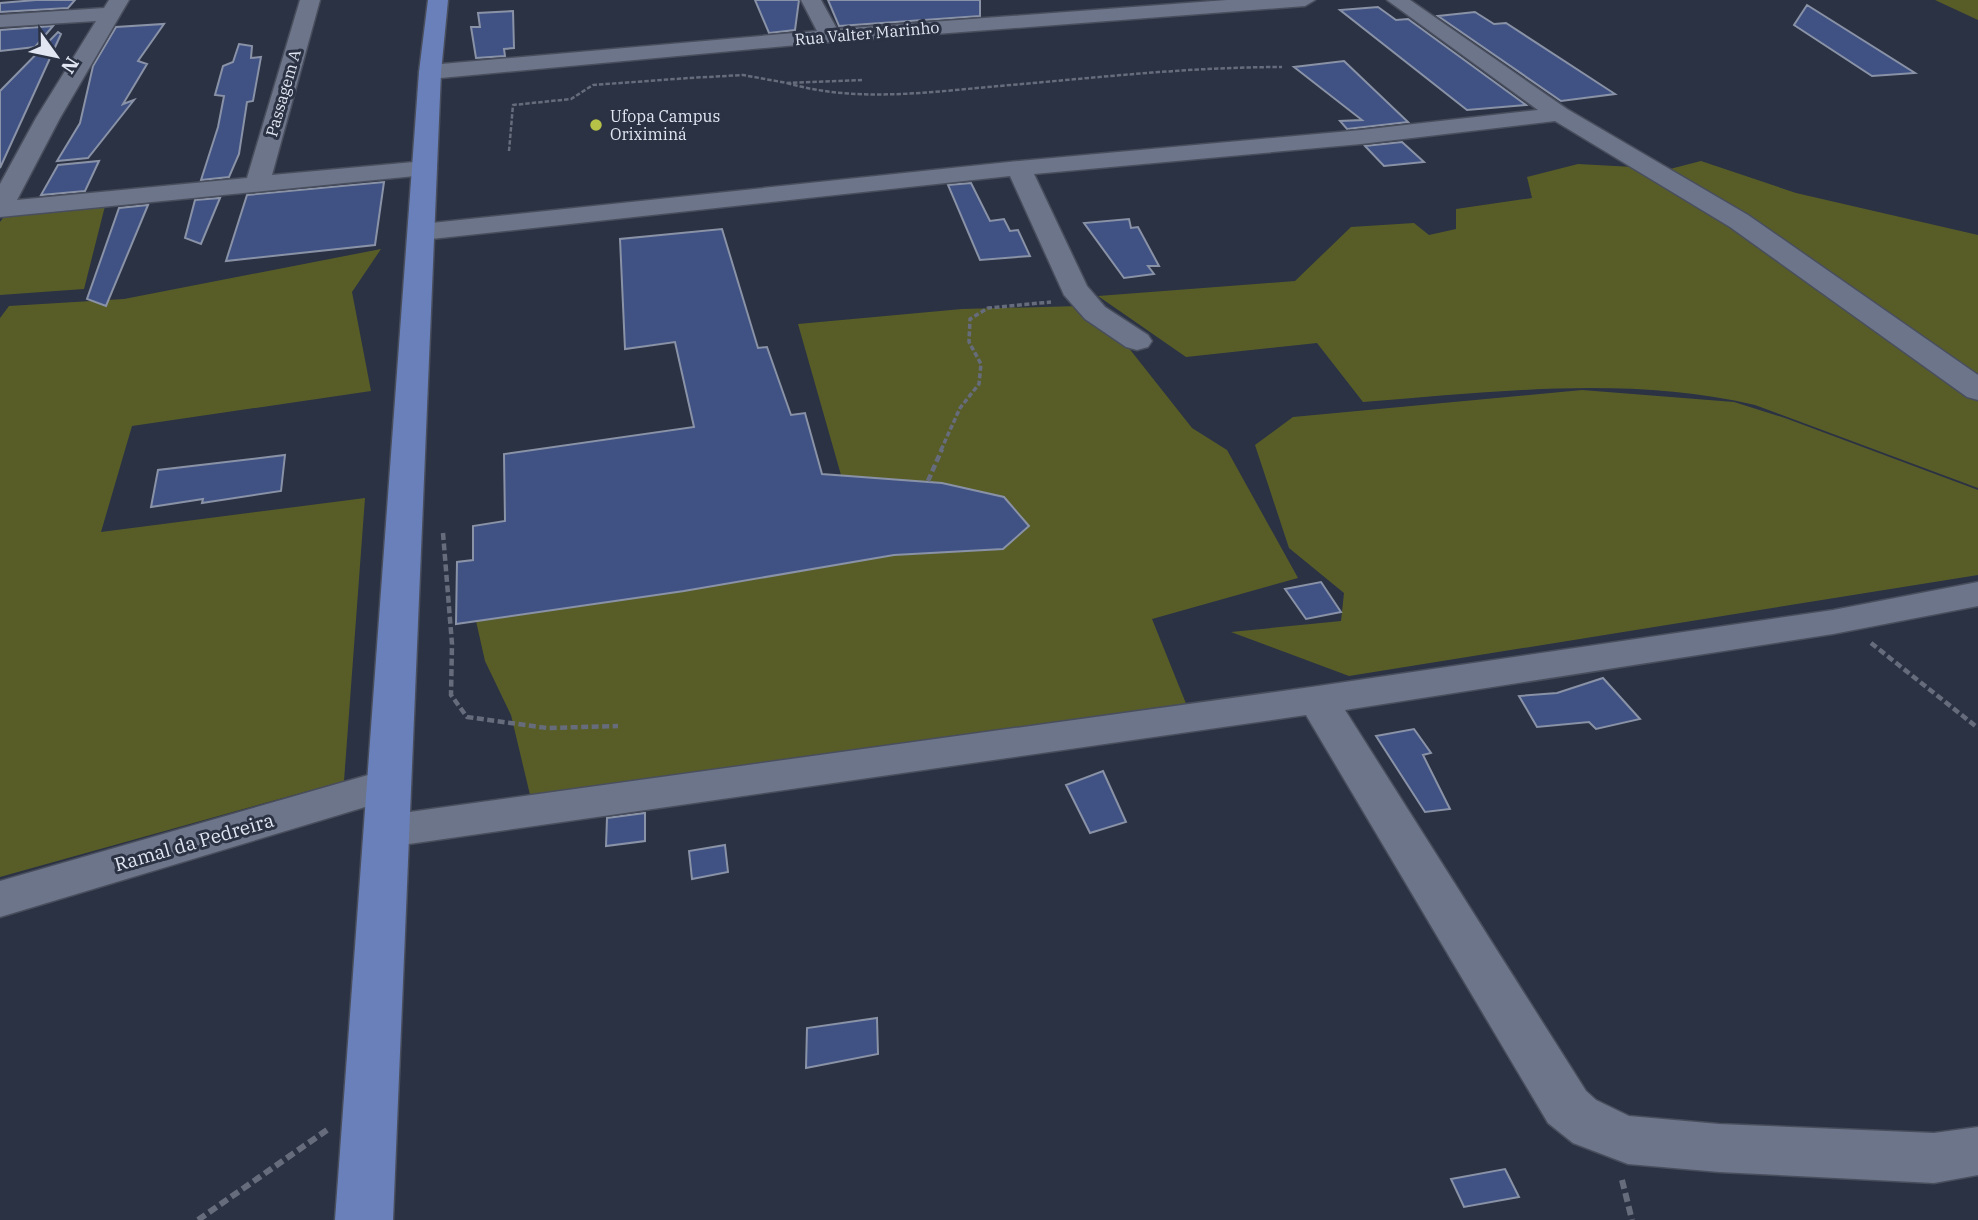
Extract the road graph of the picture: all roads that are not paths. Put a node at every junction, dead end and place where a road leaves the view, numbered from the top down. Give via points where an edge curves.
1 (310, 0) edge
2 (438, 0) edge
3 (811, 0) edge
4 (1305, 0) edge
5 (1397, 0) edge
6 (115, 7) edge
7 (1100, 7) edge
8 (0, 21) edge
9 (830, 36) junction
10 (430, 72) junction
11 (1559, 114) junction
12 (425, 168) junction
13 (1019, 168) junction
14 (257, 185) junction
15 (0, 208) edge
16 (422, 232) junction
17 (1137, 341) dead end
18 (1978, 390) edge
19 (1978, 594) edge
20 (1318, 699) junction
21 (389, 784) junction
22 (388, 831) junction
23 (0, 899) edge
24 (1978, 1151) edge
25 (365, 1220) edge

1 - 14 street, Passagem A
2 - 10 main road
3 - 9 street
4 - 7 street, Rua Valter Marinho
5 - 11 street
6 - 8 street
6 - 15 street
7 - 9 street, Rua Valter Marinho
9 - 10 street, Rua Valter Marinho
10 - 12 main road
11 - 13 street
11 - 18 street via 1739,221
12 - 14 street
12 - 16 main road
13 - 16 street
13 - 17 street via 1074,289 1095,313
14 - 15 street
16 - 21 main road
19 - 20 street via 1844,619
20 - 22 street
20 - 24 street via 1577,1117 1628,1140 1719,1148 1934,1158
21 - 22 main road
21 - 23 street, Ramal da Pedreira
22 - 25 main road

